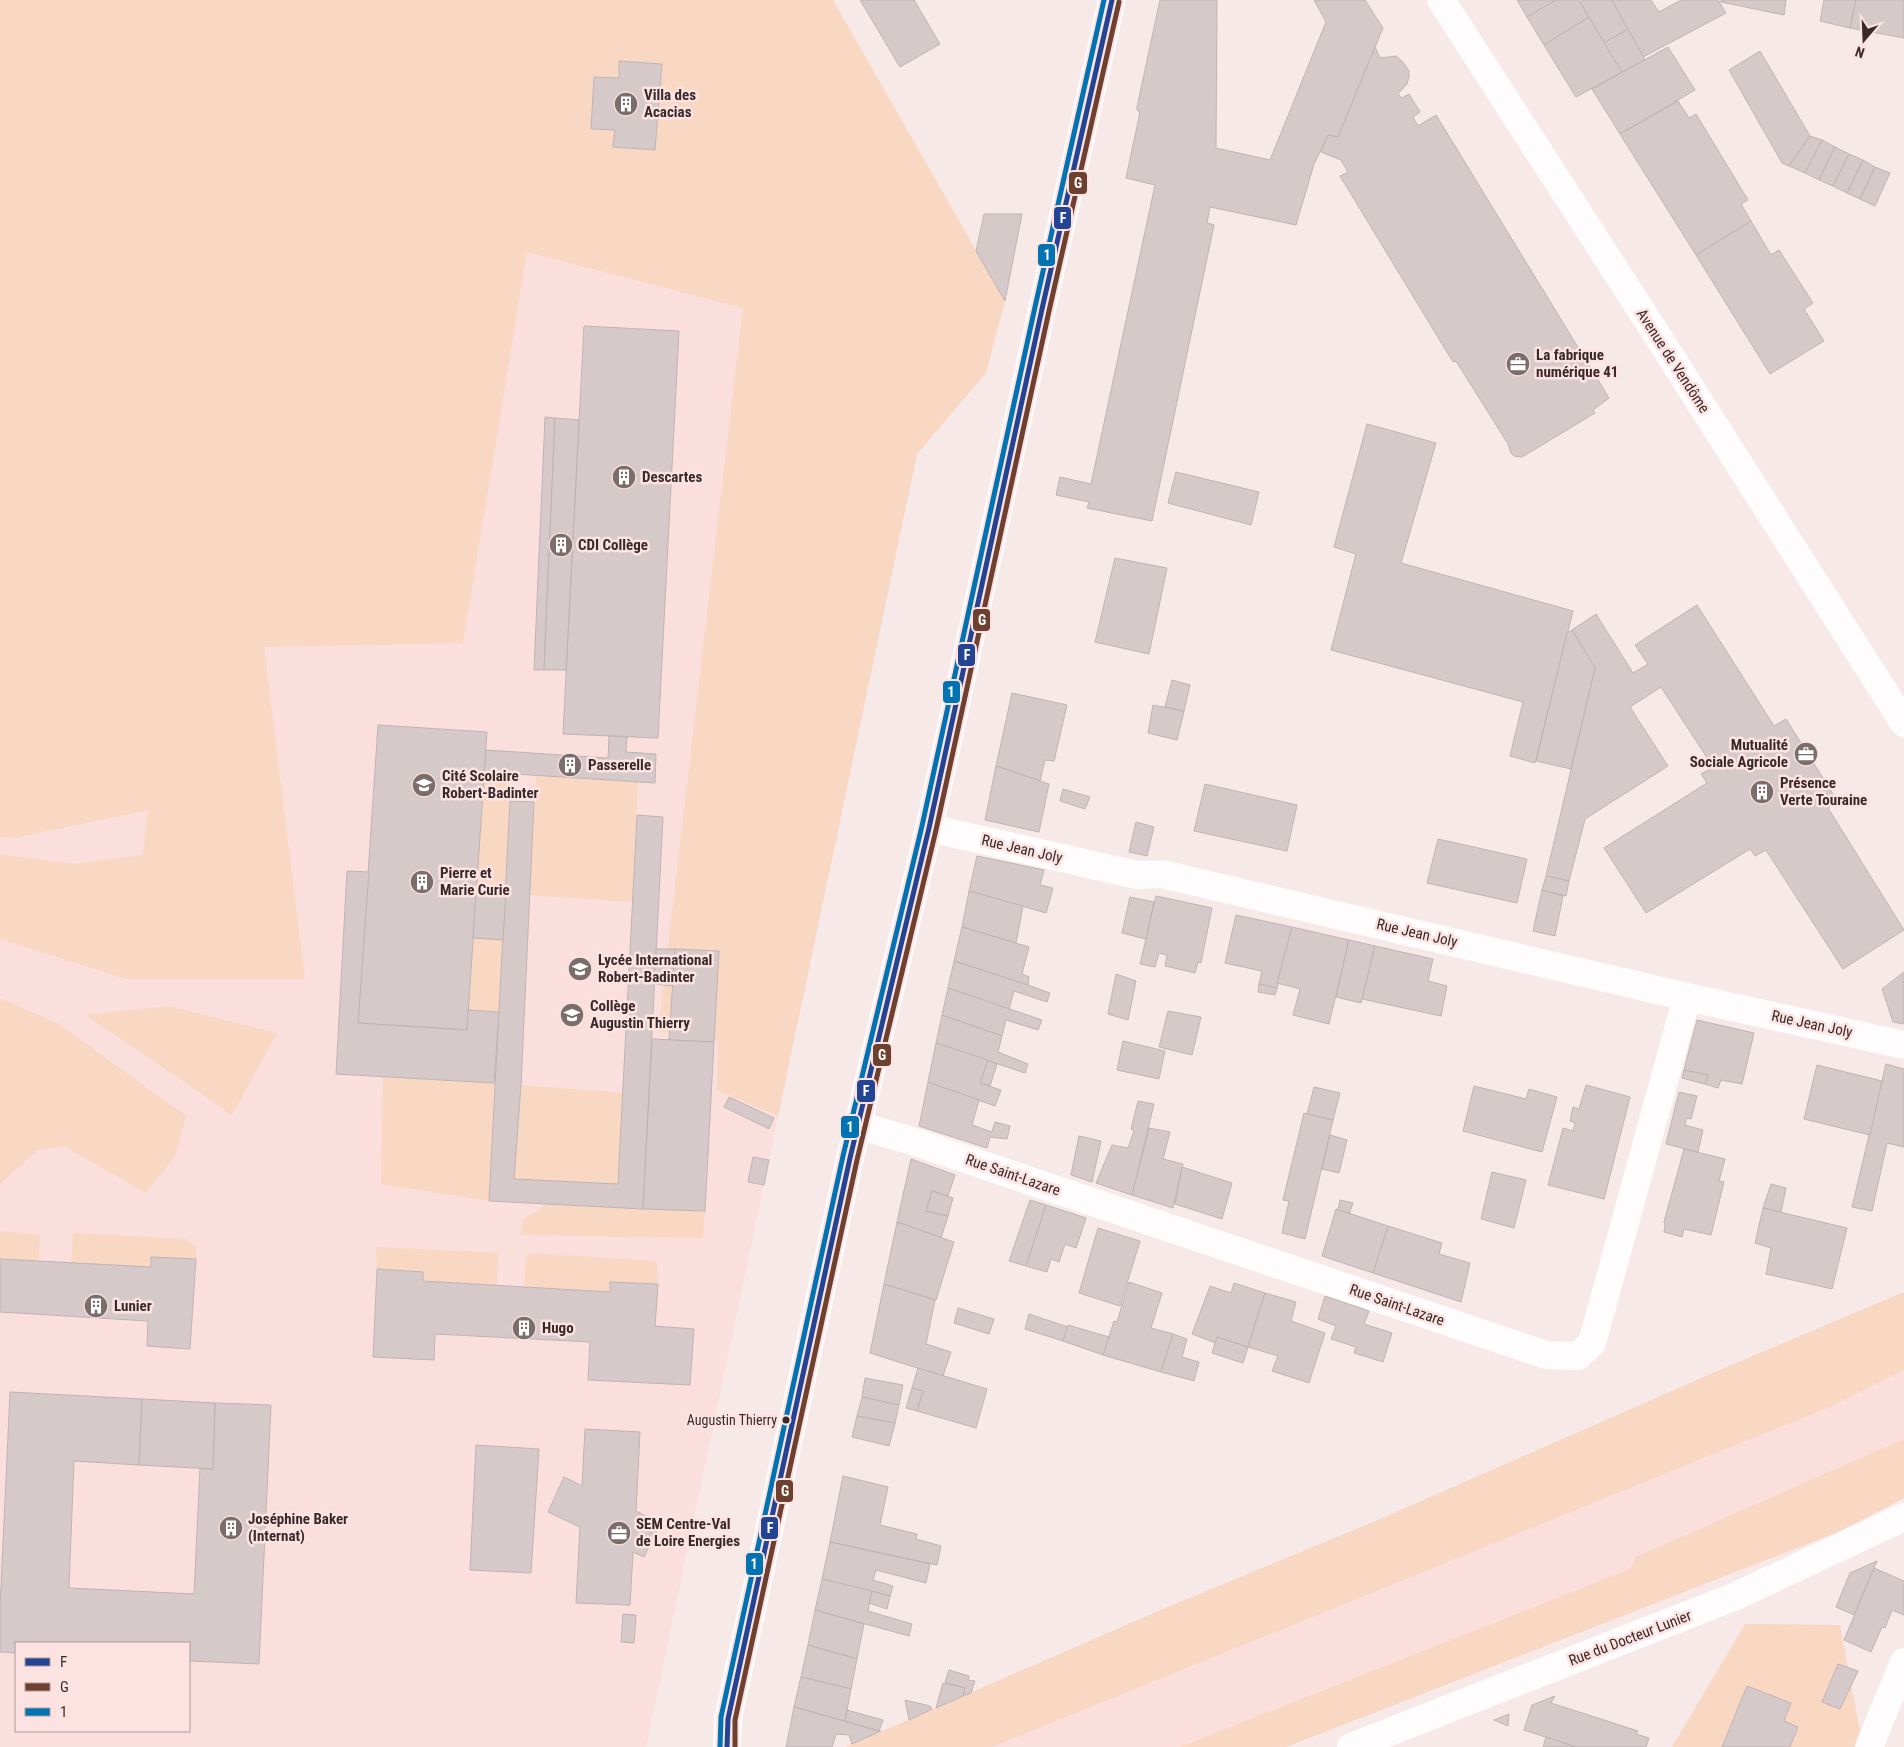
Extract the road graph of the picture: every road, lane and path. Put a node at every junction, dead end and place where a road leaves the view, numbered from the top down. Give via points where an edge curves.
1 (1112, 0) edge
2 (1441, 0) edge
3 (1904, 723) edge
4 (930, 828) junction
5 (1687, 997) junction
6 (1904, 1044) edge
7 (857, 1125) junction
8 (1904, 1517) edge
9 (1904, 1662) edge
10 (727, 1747) edge
11 (1351, 1747) edge
12 (1869, 1747) edge

1 - 4 street
2 - 3 street, Avenue de Vendôme
4 - 5 street, Rue Jean Joly via 1137,875 1162,874
4 - 7 street
5 - 6 street, Rue Jean Joly
5 - 7 street, Rue Saint-Lazare via 1592,1342 1578,1356 1546,1355
7 - 10 street via 728,1719
8 - 11 street, Rue du Docteur Lunier via 1736,1596
9 - 12 street

